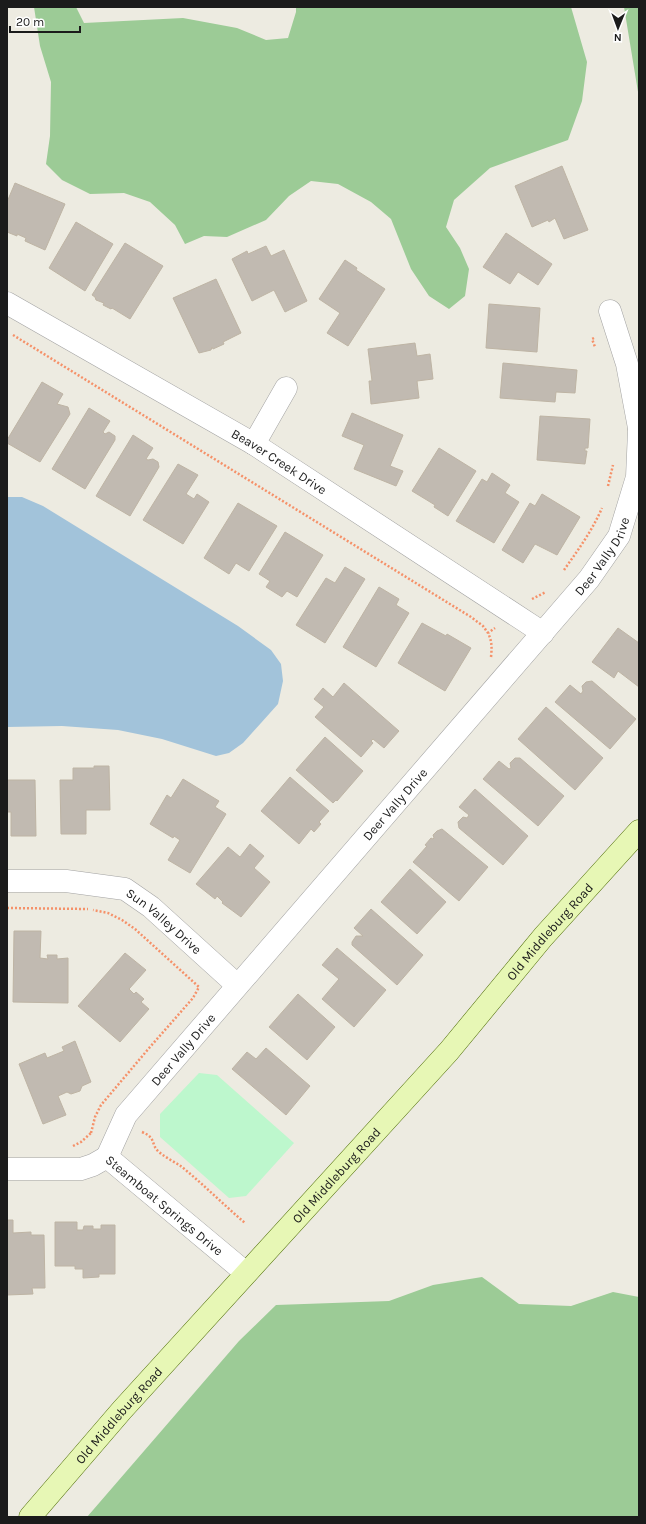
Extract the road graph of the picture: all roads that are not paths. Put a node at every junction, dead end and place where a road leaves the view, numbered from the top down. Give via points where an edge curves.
1 (7, 303) edge
2 (612, 320) road end
3 (286, 388) dead end
4 (639, 428) edge
5 (639, 431) edge
6 (254, 444) junction
7 (543, 633) junction
8 (639, 831) edge
9 (7, 881) edge
10 (229, 978) junction
11 (107, 1157) junction
12 (7, 1169) edge
13 (246, 1273) junction
14 (30, 1517) edge

1 - 6 street, Beaver Creek Drive
2 - 4 street via 627,364
3 - 6 street
5 - 7 street, Deer Vally Drive via 637,477 619,536 589,579
6 - 7 street, Beaver Creek Drive
7 - 10 street, Deer Vally Drive
8 - 13 main road, Old Middleburg Road via 543,937 449,1051
9 - 10 street, Sun Valley Drive via 66,881 125,889 151,907
10 - 11 street, Deer Vally Drive via 126,1115
11 - 12 street, Steamboat Springs Drive via 80,1169
11 - 13 street, Steamboat Springs Drive
13 - 14 main road, Old Middleburg Road via 122,1410

